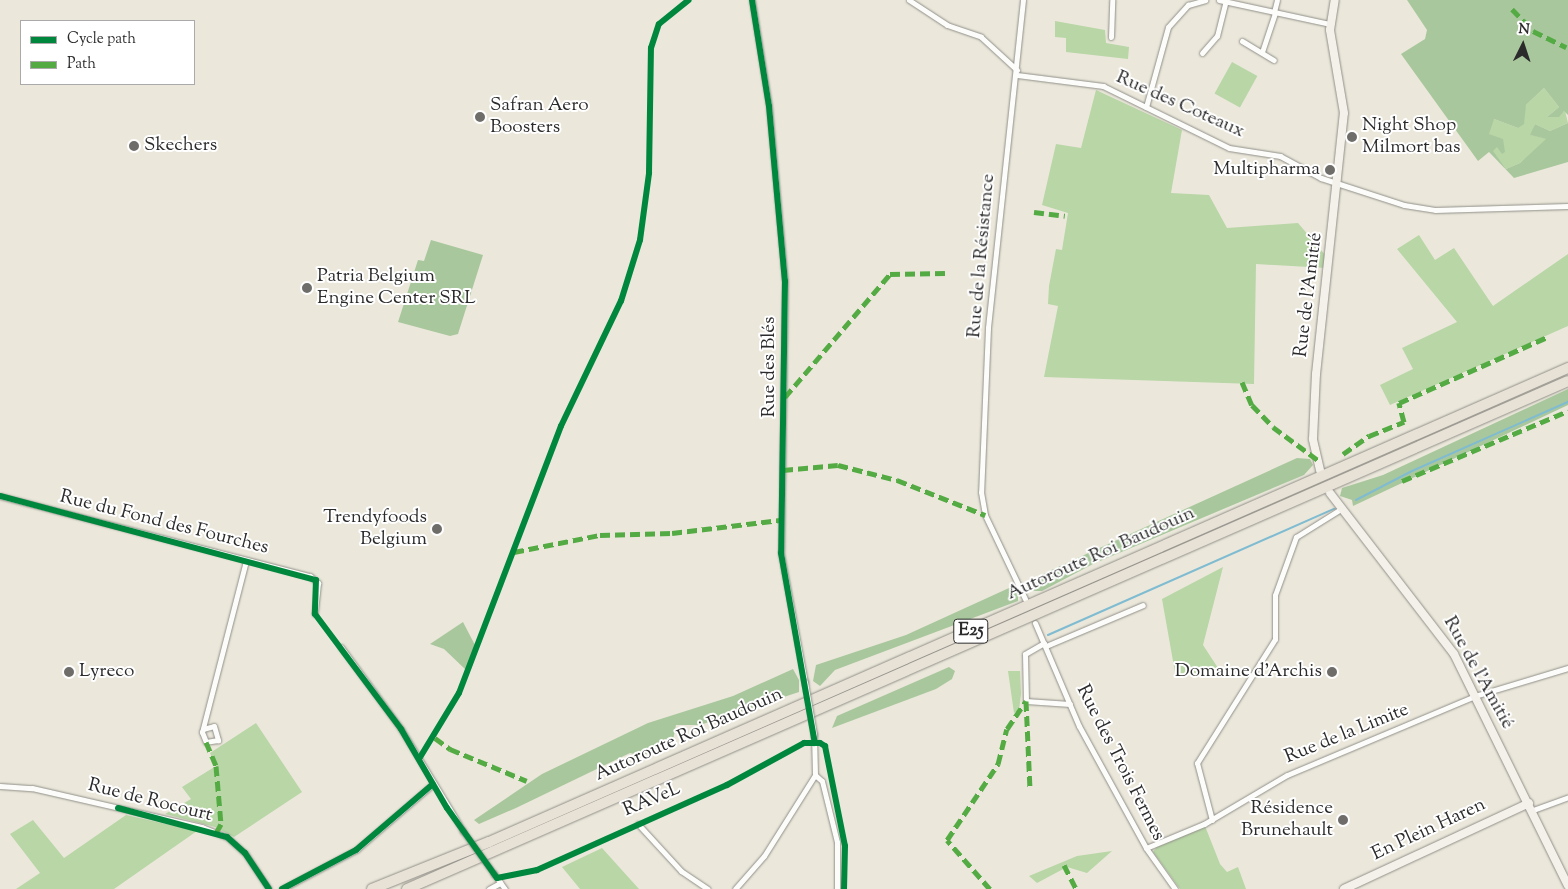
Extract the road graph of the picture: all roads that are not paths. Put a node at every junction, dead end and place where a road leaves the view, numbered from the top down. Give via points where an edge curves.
1 (752, 0) edge
2 (909, 0) edge
3 (1023, 0) edge
4 (1112, 0) edge
5 (1205, 0) edge
6 (1219, 0) edge
7 (1225, 0) edge
8 (1277, 0) edge
9 (1335, 0) edge
10 (1274, 12) junction
11 (1330, 24) junction
12 (1111, 37) dead end
13 (1242, 41) dead end
14 (1262, 52) junction
15 (1202, 53) dead end
16 (1274, 60) dead end
17 (1017, 73) junction
18 (1146, 107) junction
19 (1339, 183) junction
20 (1568, 206) edge
21 (1568, 368) edge
22 (1568, 381) edge
23 (1320, 470) dead end
24 (1330, 493) dead end
25 (0, 496) edge
26 (1341, 509) junction
27 (246, 561) junction
28 (1025, 599) dead end
29 (1143, 605) dead end
30 (315, 614) dead end
31 (1035, 623) dead end
32 (1045, 645) junction
33 (341, 647) dead end
34 (1568, 668) edge
35 (1475, 696) junction
36 (1070, 704) junction
37 (203, 729) dead end
38 (815, 774) junction
39 (433, 784) junction
40 (0, 786) edge
41 (1568, 797) edge
42 (1531, 807) junction
43 (1212, 820) junction
44 (638, 824) dead end
45 (1146, 848) junction
46 (500, 883) junction
47 (740, 884) junction
48 (1568, 886) edge
49 (269, 889) edge
50 (282, 889) edge
51 (372, 889) edge
52 (407, 889) edge
53 (488, 889) edge
54 (505, 889) edge
55 (708, 889) edge
56 (735, 889) edge
57 (745, 889) edge
58 (837, 889) edge
59 (1175, 889) edge
60 (1344, 889) edge

1 - 38 street, Rue des Blés, bridge via 769,106 785,281 782,553 814,734
2 - 17 street via 946,25 981,37
3 - 17 street, Rue de la Résistance
4 - 12 street
5 - 18 street via 1188,5 1168,27
6 - 7 street
7 - 10 street
7 - 15 street via 1217,36
8 - 10 street
9 - 11 street
10 - 11 street
10 - 14 street
11 - 19 street, Rue de l'Amitié via 1344,90
13 - 14 street
14 - 16 street
17 - 18 street, Rue des Coteaux via 1097,85
17 - 28 street, Rue de la Résistance via 988,328 980,492 985,514
18 - 19 street, Rue des Coteaux via 1229,148 1280,156
19 - 20 street, Rue des Coteaux via 1426,210
19 - 23 street, Rue de l'Amitié via 1316,374 1313,439
21 - 51 highway, Autoroute Roi Baudouin / E25 via 489,842
22 - 52 highway, Autoroute Roi Baudouin / E25
24 - 26 street, Rue de l'Amitié
25 - 27 street, Rue du Fond des Fourches
26 - 35 street, Rue de l'Amitié via 1440,633
26 - 43 street via 1296,537 1274,596 1275,639 1197,763
27 - 30 street, Rue du Fond des Fourches via 310,576 318,582
27 - 37 street, Rue du Fond des Fourches
29 - 32 street
31 - 32 street, Rue des Trois Fermes
32 - 36 street, Rue des Trois Fermes
32 - 36 street via 1025,654 1026,701
33 - 39 street via 401,729
34 - 35 street, Rue de la Limite
35 - 42 street, Rue de l'Amitié
35 - 43 street, Rue de la Limite via 1274,780
36 - 45 street, Rue des Trois Fermes
38 - 47 street via 764,856
38 - 58 street via 822,781 837,842
39 - 46 street, bridge
39 - 50 street via 356,850
40 - 49 street, Rue de Rocourt via 32,788 209,830 227,837 245,853
41 - 42 street
42 - 48 street, Rue de l'Amitié
42 - 60 street, En Plein Haren
43 - 45 street, Rue de la Limite
44 - 55 street via 681,870
45 - 59 street, Rue des Trois Fermes
46 - 53 street
46 - 54 street
47 - 56 street
47 - 57 street

